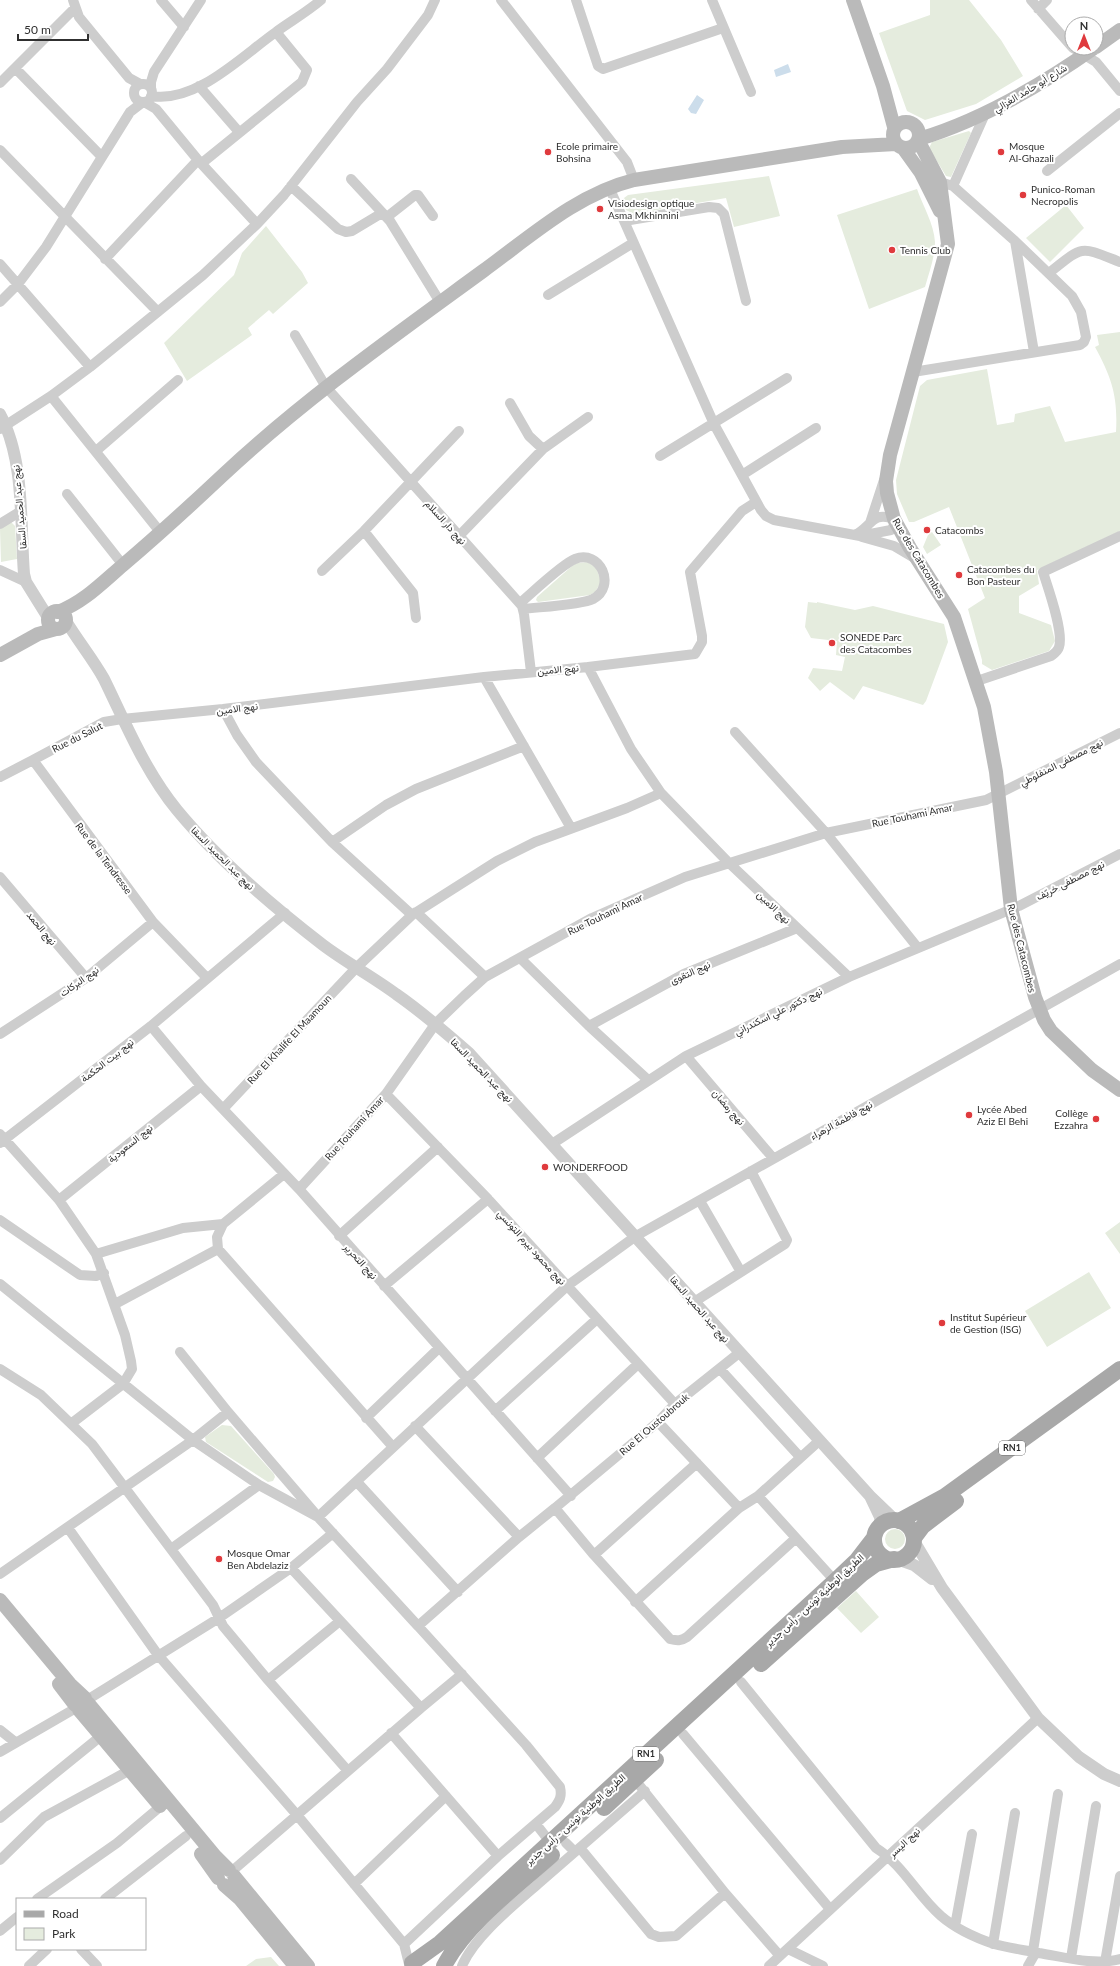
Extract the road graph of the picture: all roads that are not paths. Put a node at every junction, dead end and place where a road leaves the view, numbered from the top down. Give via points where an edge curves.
1 (161, 0) edge
2 (201, 0) edge
3 (321, 0) edge
4 (436, 0) edge
5 (501, 0) edge
6 (576, 0) edge
7 (712, 0) edge
8 (853, 0) edge
9 (1031, 0) edge
10 (1047, 0) edge
11 (74, 4) edge
12 (1038, 9) junction
13 (184, 27) junction
14 (723, 28) junction
15 (1120, 30) edge
16 (276, 32) junction
17 (1064, 32) edge
18 (1104, 38) edge
19 (1074, 56) edge
20 (1090, 56) edge
21 (15, 68) junction
22 (154, 72) junction
23 (0, 83) edge
24 (199, 86) junction
25 (883, 86) junction
26 (137, 88) junction
27 (1120, 91) edge
28 (751, 92) dead end
29 (148, 97) junction
30 (130, 112) junction
31 (1120, 113) edge
32 (985, 114) junction
33 (239, 132) junction
34 (915, 132) junction
35 (896, 138) junction
36 (0, 150) edge
37 (102, 157) junction
38 (200, 161) junction
39 (1047, 171) dead end
40 (351, 179) dead end
41 (634, 180) junction
42 (934, 185) junction
43 (291, 186) junction
44 (954, 186) junction
45 (609, 187) junction
46 (384, 215) junction
47 (65, 216) junction
48 (433, 216) dead end
49 (624, 221) junction
50 (257, 224) junction
51 (1016, 241) junction
52 (633, 243) junction
53 (105, 259) junction
54 (1120, 262) edge
55 (0, 264) edge
56 (1050, 273) junction
57 (18, 284) junction
58 (548, 295) dead end
59 (0, 302) edge
60 (440, 302) junction
61 (746, 302) dead end
62 (158, 312) junction
63 (296, 335) dead end
64 (1034, 352) junction
65 (90, 367) junction
66 (913, 372) junction
67 (787, 378) dead end
68 (178, 380) dead end
69 (326, 387) junction
70 (51, 396) junction
71 (510, 403) dead end
72 (0, 414) edge
73 (588, 416) dead end
74 (714, 424) junction
75 (3, 427) edge
76 (816, 428) dead end
77 (459, 431) dead end
78 (543, 449) junction
79 (96, 451) junction
80 (660, 456) dead end
81 (887, 468) junction
82 (742, 476) junction
83 (410, 482) junction
84 (67, 494) dead end
85 (756, 502) junction
86 (21, 511) junction
87 (895, 521) junction
88 (870, 523) junction
89 (0, 524) edge
90 (364, 531) junction
91 (162, 533) junction
92 (460, 536) junction
93 (858, 536) junction
94 (1120, 536) edge
95 (918, 560) junction
96 (123, 565) junction
97 (0, 570) edge
98 (322, 571) dead end
99 (26, 582) junction
100 (521, 606) junction
101 (416, 618) dead end
102 (57, 620) junction
103 (0, 655) edge
104 (588, 667) junction
105 (531, 672) junction
106 (484, 677) junction
107 (977, 680) junction
108 (223, 709) junction
109 (122, 719) junction
110 (736, 732) dead end
111 (1120, 733) edge
112 (524, 746) junction
113 (33, 760) junction
114 (0, 777) edge
115 (661, 793) junction
116 (1000, 793) junction
117 (572, 828) junction
118 (826, 833) junction
119 (332, 842) junction
120 (1120, 854) edge
121 (728, 862) junction
122 (0, 877) edge
123 (1015, 908) junction
124 (285, 913) junction
125 (414, 913) junction
126 (153, 922) junction
127 (796, 928) junction
128 (918, 948) junction
129 (520, 958) junction
130 (1120, 964) edge
131 (356, 968) junction
132 (485, 977) junction
133 (849, 977) junction
134 (86, 978) junction
135 (207, 978) junction
136 (1043, 1007) junction
137 (436, 1023) junction
138 (151, 1026) junction
139 (590, 1026) junction
140 (0, 1034) edge
141 (686, 1056) junction
142 (648, 1080) junction
143 (1120, 1080) edge
144 (201, 1086) junction
145 (1120, 1090) edge
146 (386, 1094) junction
147 (223, 1109) junction
148 (2, 1139) edge
149 (552, 1144) junction
150 (438, 1147) junction
151 (773, 1158) junction
152 (751, 1171) junction
153 (284, 1174) junction
154 (299, 1189) junction
155 (488, 1199) junction
156 (59, 1200) junction
157 (700, 1201) junction
158 (0, 1220) edge
159 (223, 1224) junction
160 (339, 1236) junction
161 (636, 1236) junction
162 (218, 1248) junction
163 (96, 1254) junction
164 (741, 1272) junction
165 (104, 1273) junction
166 (0, 1284) edge
167 (384, 1286) junction
168 (567, 1286) junction
169 (694, 1302) junction
170 (115, 1304) junction
171 (597, 1319) junction
172 (439, 1348) junction
173 (180, 1352) dead end
174 (739, 1353) junction
175 (638, 1364) junction
176 (0, 1369) edge
177 (1120, 1369) edge
178 (720, 1370) junction
179 (466, 1379) junction
180 (1120, 1383) edge
181 (123, 1384) junction
182 (675, 1404) junction
183 (495, 1411) junction
184 (228, 1412) junction
185 (366, 1418) junction
186 (658, 1422) junction
187 (72, 1423) junction
188 (415, 1426) junction
189 (193, 1440) junction
190 (819, 1441) junction
191 (393, 1447) junction
192 (537, 1458) junction
193 (800, 1458) junction
194 (697, 1464) junction
195 (357, 1482) junction
196 (260, 1485) junction
197 (125, 1487) junction
198 (571, 1496) junction
199 (758, 1496) junction
200 (555, 1508) junction
201 (739, 1508) junction
202 (318, 1516) junction
203 (888, 1526) junction
204 (68, 1528) junction
205 (332, 1533) junction
206 (519, 1537) junction
207 (796, 1538) junction
208 (914, 1540) junction
209 (171, 1549) junction
210 (594, 1555) junction
211 (895, 1559) junction
212 (291, 1568) junction
213 (0, 1574) edge
214 (835, 1581) junction
215 (942, 1588) junction
216 (458, 1592) junction
217 (0, 1600) edge
218 (635, 1602) junction
219 (0, 1615) edge
220 (219, 1618) junction
221 (340, 1621) junction
222 (418, 1626) junction
223 (158, 1655) junction
224 (462, 1674) junction
225 (268, 1680) junction
226 (742, 1682) junction
227 (82, 1704) junction
228 (421, 1708) junction
229 (1038, 1718) junction
230 (0, 1730) edge
231 (391, 1733) junction
232 (683, 1734) junction
233 (101, 1736) junction
234 (15, 1742) junction
235 (0, 1752) edge
236 (130, 1770) junction
237 (348, 1771) junction
238 (1120, 1781) edge
239 (639, 1786) junction
240 (1058, 1794) dead end
241 (446, 1796) junction
242 (161, 1806) junction
243 (1096, 1806) dead end
244 (1015, 1813) dead end
245 (297, 1816) junction
246 (0, 1818) edge
247 (536, 1824) junction
248 (972, 1834) dead end
249 (186, 1836) junction
250 (568, 1846) junction
251 (498, 1856) junction
252 (888, 1856) junction
253 (0, 1860) edge
254 (227, 1876) junction
255 (1120, 1876) edge
256 (354, 1884) junction
257 (725, 1893) junction
258 (38, 1898) edge
259 (106, 1898) edge
260 (501, 1909) junction
261 (830, 1909) junction
262 (16, 1917) edge
263 (955, 1926) junction
264 (0, 1931) edge
265 (404, 1944) junction
266 (993, 1944) junction
267 (46, 1950) edge
268 (82, 1950) edge
269 (1034, 1952) junction
270 (784, 1953) junction
271 (1071, 1958) junction
272 (1120, 1959) edge
273 (1104, 1962) junction
274 (411, 1965) edge
275 (29, 1966) edge
276 (97, 1966) edge
277 (295, 1966) edge
278 (308, 1966) edge
279 (444, 1966) edge
280 (462, 1966) edge
281 (769, 1966) edge
282 (823, 1966) edge
283 (1028, 1966) edge

1 - 13 street
2 - 13 street
3 - 16 street
4 - 43 street via 428,15 387,69 357,102
5 - 41 street via 627,162
6 - 14 street via 600,68 611,67
7 - 14 street
8 - 25 main road
9 - 12 street
10 - 12 street
11 - 21 street
11 - 26 street via 79,17
12 - 17 street
13 - 22 street
14 - 28 street
15 - 18 main road, شارع أبو حامد الغزالي
16 - 24 street via 225,71
16 - 33 street via 307,70 306,75 302,82
19 - 32 main road, شارع أبو حامد الغزالي via 1002,106
20 - 27 street
21 - 23 street
21 - 37 street
22 - 26 street
22 - 29 street
24 - 29 street via 170,97
24 - 33 street
25 - 34 main road
25 - 35 main road
26 - 29 street via 146,84
26 - 29 street via 137,100
26 - 30 street
29 - 30 street
29 - 38 street
30 - 37 street
31 - 39 street
32 - 34 main road, شارع أبو حامد الغزالي via 964,122
32 - 44 street
33 - 38 street
34 - 35 main road via 912,146
34 - 35 main road via 901,122
34 - 42 main road
35 - 41 main road
35 - 42 main road
36 - 47 street
37 - 47 street
38 - 50 street
38 - 53 street
40 - 46 street
41 - 45 main road
42 - 44 street
42 - 66 main road, Rue des Catacombes via 946,224 947,250
43 - 46 street via 338,229 346,232
43 - 50 street
44 - 51 street
45 - 49 street
45 - 60 main road via 558,217
46 - 48 street via 418,195
46 - 60 street
47 - 53 street
47 - 57 street
49 - 52 street
49 - 61 street via 709,207 718,208 724,214
50 - 62 street
51 - 56 street
51 - 64 street
52 - 58 street
52 - 74 street
53 - 62 street
54 - 56 street via 1084,250 1072,254
55 - 57 street
56 - 64 street via 1078,304 1086,337 1080,345
57 - 59 street
57 - 65 street
60 - 69 main road
62 - 65 street
63 - 69 street, نهج دار السلام
64 - 66 street
65 - 70 street
66 - 81 main road, Rue des Catacombes
67 - 74 street
68 - 79 street
69 - 83 street, نهج دار السلام
69 - 91 main road via 225,473
70 - 75 street
70 - 79 street
71 - 78 street via 529,436
72 - 75 street, نهج عبد الحميد السقا
73 - 78 street
74 - 80 street
74 - 82 street
75 - 86 street, نهج عبد الحميد السقا via 13,447
76 - 82 street
77 - 83 street
78 - 92 street
79 - 91 street
81 - 87 main road, Rue des Catacombes via 887,493
81 - 88 street
82 - 85 street
83 - 90 street
83 - 92 street, نهج دار السلام
84 - 96 street
85 - 93 street via 766,516 774,520
85 - 104 street via 742,511 690,572 702,636 702,642 695,654
86 - 89 street
86 - 99 street, نهج عبد الحميد السقا via 23,568
87 - 88 street via 880,516
87 - 93 street via 891,530
87 - 95 main road, Rue des Catacombes
88 - 93 street
90 - 98 street
90 - 101 street via 413,594
91 - 96 main road
92 - 100 street, نهج دار السلام
93 - 95 street via 894,546
94 - 107 street via 1043,572 1059,632 1060,645 1056,652 1051,656
95 - 107 main road, Rue des Catacombes via 954,617
96 - 102 main road
97 - 99 street
99 - 102 street, نهج عبد الحميد السقا
100 - 100 street via 574,559 588,558 600,564 603,570 605,584 602,591 591,600
100 - 105 street
102 - 103 main road
102 - 109 street, نهج عبد الحميد السقا via 77,640 103,677
104 - 105 street, نهج الامين
104 - 115 street, نهج الامين via 630,749
105 - 106 street, نهج الامين
106 - 108 street, نهج الامين
106 - 112 street
107 - 116 main road, Rue des Catacombes
108 - 109 street, نهج الامين
108 - 119 street via 256,762
109 - 113 street, Rue du Salut via 104,722
109 - 124 street, نهج عبد الحميد السقا via 136,748 177,810 241,878
110 - 118 street
111 - 116 street, نهج مصطفى المنفلوطي
112 - 117 street
112 - 119 street via 416,789 386,805
113 - 114 street
113 - 126 street, Rue de la Tendresse
115 - 117 street, Rue El Khalife El Maamoun
115 - 121 street, نهج الامين
116 - 118 street, Rue Touhami Amar via 986,800
116 - 123 main road, Rue des Catacombes
117 - 125 street, Rue El Khalife El Maamoun via 535,842 497,861
118 - 121 street, Rue Touhami Amar
118 - 128 street
119 - 125 street
120 - 123 street, نهج مصطفى خريّف
121 - 127 street, نهج الامين
121 - 129 street, Rue Touhami Amar via 685,877 592,918
122 - 134 street, نهج الحمد
123 - 128 street, نهج دكتور علي اسكندراني
123 - 136 main road, Rue des Catacombes
124 - 131 street, نهج عبد الحميد السقا via 323,945
124 - 135 street, نهج بيت الحكمة
125 - 131 street, Rue El Khalife El Maamoun
125 - 132 street
126 - 134 street, نهج البركات
126 - 135 street, Rue de la Tendresse
127 - 133 street, نهج الامين
127 - 139 street, نهج التقوى via 684,974
128 - 133 street, نهج دكتور علي اسكندراني
129 - 132 street, Rue Touhami Amar
129 - 139 street
130 - 136 street, نهج فاطمة الزهراء
131 - 137 street, نهج عبد الحميد السقا
131 - 147 street, Rue El Khalife El Maamoun
132 - 137 street, Rue Touhami Amar
133 - 141 street, نهج دكتور علي اسكندراني
134 - 140 street, نهج البركات
135 - 138 street, نهج بيت الحكمة
136 - 143 main road, Rue des Catacombes via 1057,1026 1097,1065
136 - 145 main road, Rue des Catacombes via 1051,1031 1092,1070
136 - 151 street, نهج فاطمة الزهراء
137 - 146 street, Rue Touhami Amar
137 - 149 street, نهج عبد الحميد السقا via 469,1053
138 - 144 street, نهج التحرير
138 - 148 street, نهج بيت الحكمة
139 - 142 street
141 - 142 street, نهج دكتور علي اسكندراني
141 - 151 street, نهج رمضان
142 - 149 street, نهج دكتور علي اسكندراني
144 - 147 street, نهج التحرير
144 - 156 street, نهج السعودية
146 - 150 street, نهج محمود بيرم التونسي
146 - 154 street, Rue Touhami Amar
147 - 153 street, نهج التحرير
148 - 156 street
149 - 161 street, نهج عبد الحميد السقا
150 - 155 street, نهج محمود بيرم التونسي
150 - 160 street
151 - 152 street, نهج فاطمة الزهراء
152 - 157 street, نهج فاطمة الزهراء
152 - 164 street via 787,1240 785,1244
153 - 154 street, نهج التحرير
153 - 159 street
154 - 160 street, نهج التحرير
155 - 167 street
155 - 168 street, نهج محمود بيرم التونسي
156 - 163 street
157 - 161 street, نهج فاطمة الزهراء
157 - 164 street
158 - 165 street via 80,1275 96,1276
159 - 162 street via 217,1237
159 - 163 street via 183,1228
160 - 167 street, نهج التحرير
161 - 168 street, نهج فاطمة الزهراء
161 - 169 street, نهج عبد الحميد السقا
162 - 170 street
162 - 185 street
163 - 165 street
164 - 169 street
165 - 170 street
166 - 181 street
167 - 172 street, نهج التحرير
168 - 171 street, نهج محمود بيرم التونسي
168 - 179 street, نهج فاطمة الزهراء
169 - 174 street, نهج عبد الحميد السقا
170 - 181 street via 132,1369
171 - 175 street, نهج محمود بيرم التونسي
171 - 183 street
172 - 179 street, نهج التحرير
172 - 185 street
173 - 184 street
174 - 178 street, Rue El Oustoubrouk
174 - 190 street, نهج عبد الحميد السقا
175 - 182 street, نهج محمود بيرم التونسي
175 - 192 street
176 - 187 street via 40,1395
177 - 203 main road, الطريق الوطنية تونس - رأس جدير / RN1 via 945,1496
178 - 182 street, Rue El Oustoubrouk
178 - 193 street
179 - 183 street, نهج التحرير
179 - 188 street, نهج فاطمة الزهراء
180 - 208 main road, RN1 via 934,1516 923,1526
181 - 187 street
181 - 189 street
182 - 186 street, Rue El Oustoubrouk
183 - 192 street, نهج التحرير
184 - 189 street
184 - 202 street
185 - 191 street
186 - 194 street
186 - 198 street, Rue El Oustoubrouk
187 - 197 street via 107,1462
188 - 191 street, نهج فاطمة الزهراء
188 - 206 street
189 - 196 street
189 - 197 street
190 - 193 street
190 - 203 street, نهج عبد الحميد السقا via 870,1496
191 - 195 street, نهج فاطمة الزهراء
192 - 198 street, نهج التحرير
193 - 199 street
194 - 201 street
194 - 210 street
195 - 202 street, نهج فاطمة الزهراء
195 - 216 street
196 - 202 street
196 - 209 street
197 - 204 street
197 - 209 street
198 - 200 street, Rue El Oustoubrouk
199 - 201 street
199 - 207 street
200 - 206 street, Rue El Oustoubrouk
200 - 210 street
201 - 218 street
202 - 205 street
203 - 208 main road via 909,1527
203 - 211 main road via 878,1551
203 - 214 main road, الطريق الوطنية تونس - رأس جدير / RN1
204 - 213 street
204 - 223 street
205 - 212 street
205 - 222 street
206 - 216 street, Rue El Oustoubrouk
207 - 214 street
207 - 218 street via 681,1640 670,1639
208 - 211 main road, RN1 via 908,1553
208 - 215 street
209 - 220 street via 213,1605
210 - 218 street
211 - 215 street via 922,1570
211 - 226 main road, الطريق الوطنية تونس - رأس جدير / RN1 via 876,1564 862,1574
212 - 220 street
212 - 221 street
214 - 250 main road, الطريق الوطنية تونس - رأس جدير / RN1
215 - 229 street
216 - 222 street, Rue El Oustoubrouk
217 - 227 main road via 70,1684
219 - 227 main road via 67,1694
220 - 223 street
220 - 225 street
221 - 225 street
221 - 228 street
222 - 224 street
223 - 227 street
223 - 245 street
224 - 228 street
224 - 247 street via 526,1745 560,1788 560,1800
225 - 237 street
226 - 232 main road, الطريق الوطنية تونس - رأس جدير / RN1
226 - 252 street via 876,1848
227 - 233 main road
227 - 234 street via 60,1719
227 - 254 main road via 215,1856
228 - 231 street
229 - 238 street via 1079,1757 1104,1774
229 - 252 street, نهج اليسر
230 - 234 street
231 - 237 street
231 - 241 street
232 - 239 main road, الطريق الوطنية تونس - رأس جدير / RN1
232 - 261 street
233 - 236 main road
233 - 246 street
234 - 235 street
236 - 242 main road
236 - 253 street via 44,1817
237 - 245 street
239 - 250 main road, الطريق الوطنية تونس - رأس جدير / RN1
239 - 257 street
240 - 269 street
241 - 251 street
241 - 256 street
242 - 249 main road
242 - 258 street via 117,1843
243 - 271 street
244 - 266 street
245 - 254 street
245 - 256 street
247 - 250 street
247 - 251 street
248 - 263 street
249 - 254 main road via 212,1867
249 - 259 street
250 - 257 street via 651,1934 659,1937 676,1936
250 - 260 main road, الطريق الوطنية تونس - رأس جدير / RN1
250 - 274 main road, الطريق الوطنية تونس - رأس جدير / RN1
251 - 265 street
252 - 261 street, نهج اليسر
252 - 263 street via 940,1915
254 - 277 main road via 240,1899
254 - 278 main road
255 - 273 street
256 - 265 street
257 - 270 street
260 - 279 main road, الطريق الوطنية تونس - رأس جدير / RN1 via 458,1944
260 - 280 street via 465,1958
261 - 270 street, نهج اليسر
262 - 264 street
263 - 266 street
265 - 274 street
266 - 269 street
267 - 275 street
268 - 276 street
269 - 271 street
269 - 283 street
270 - 281 street, نهج اليسر
270 - 282 street
271 - 273 street
272 - 273 street

